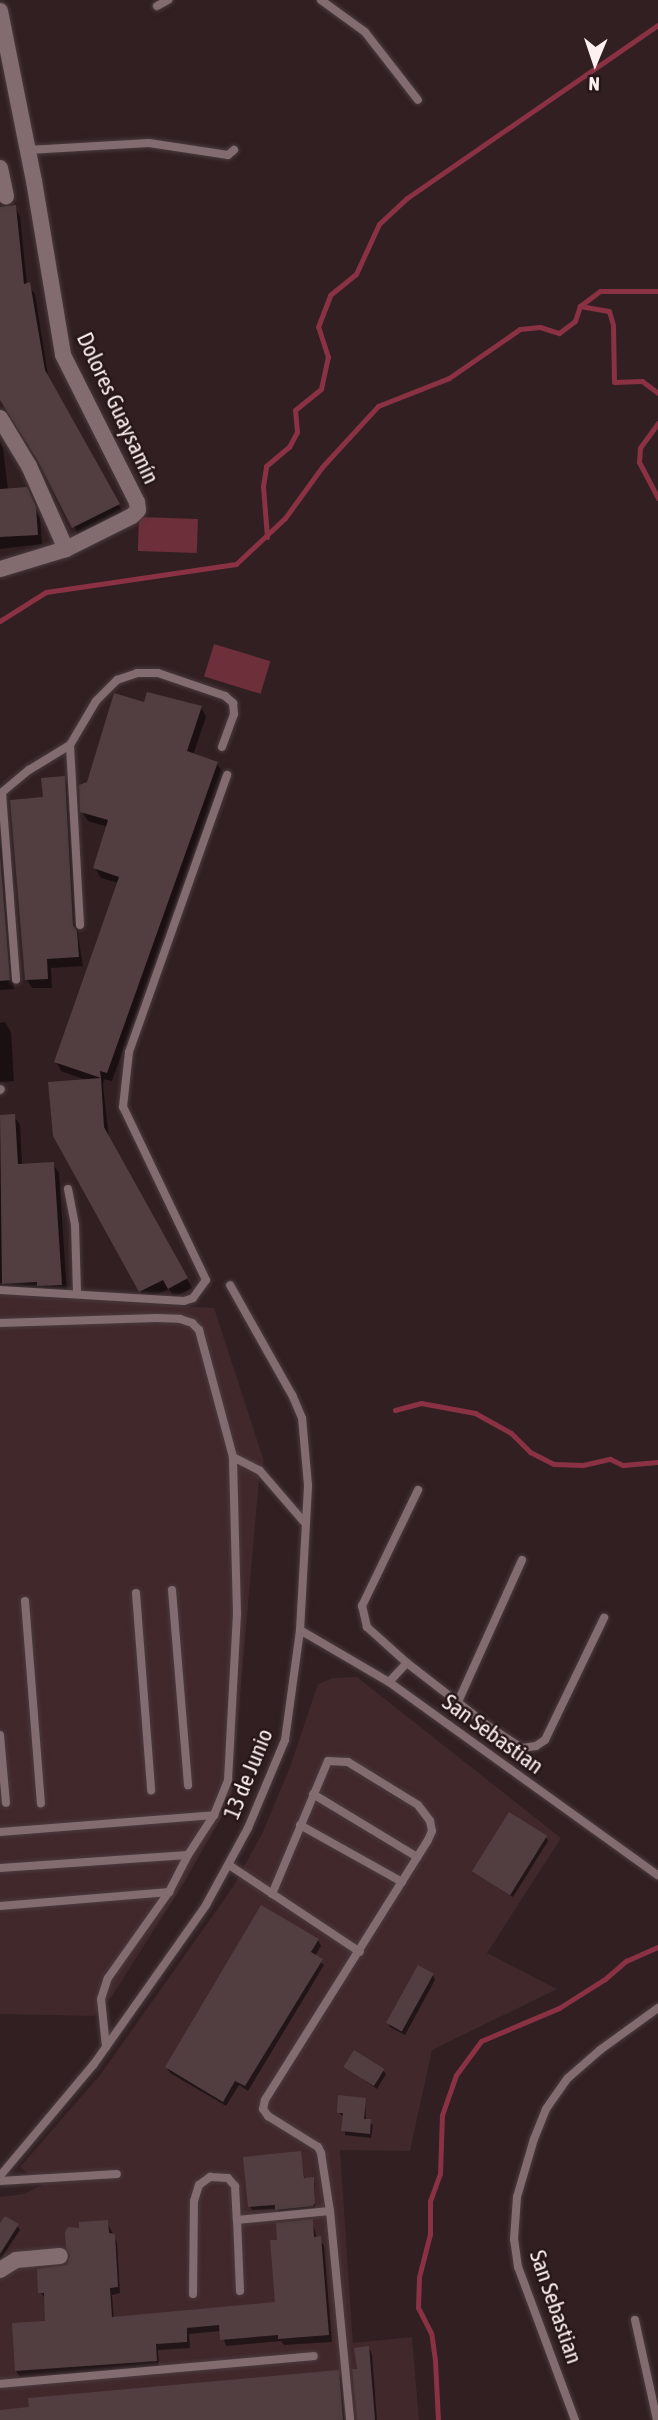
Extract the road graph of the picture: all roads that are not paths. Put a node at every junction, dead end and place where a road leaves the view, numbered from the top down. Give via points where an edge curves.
1 (168, 0) edge
2 (321, 0) edge
3 (157, 6) dead end
4 (0, 11) edge
5 (418, 100) dead end
6 (28, 150) junction
7 (233, 150) dead end
8 (0, 168) edge
9 (6, 196) dead end
10 (0, 418) edge
11 (66, 549) junction
12 (0, 569) edge
13 (70, 745) junction
14 (222, 747) dead end
15 (226, 775) dead end
16 (1, 793) edge
17 (80, 925) dead end
18 (16, 979) dead end
19 (68, 1189) dead end
20 (230, 1285) dead end
21 (0, 1290) edge
22 (77, 1293) junction
23 (0, 1323) edge
24 (233, 1457) junction
25 (418, 1490) dead end
26 (304, 1522) junction
27 (522, 1560) dead end
28 (172, 1590) dead end
29 (136, 1592) dead end
30 (25, 1601) dead end
31 (604, 1618) dead end
32 (300, 1630) junction
33 (407, 1663) junction
34 (389, 1682) junction
35 (457, 1704) junction
36 (0, 1735) edge
37 (187, 1785) dead end
38 (151, 1790) dead end
39 (313, 1794) junction
40 (6, 1803) dead end
41 (41, 1803) dead end
42 (214, 1815) junction
43 (300, 1825) junction
44 (0, 1832) edge
45 (188, 1854) junction
46 (417, 1857) junction
47 (229, 1865) junction
48 (0, 1868) edge
49 (658, 1875) edge
50 (402, 1882) junction
51 (169, 1892) junction
52 (272, 1894) junction
53 (0, 1906) edge
54 (360, 1952) junction
55 (658, 2008) edge
56 (106, 2047) junction
57 (117, 2174) dead end
58 (0, 2176) edge
59 (0, 2181) edge
60 (330, 2211) junction
61 (237, 2220) junction
62 (60, 2256) dead end
63 (0, 2270) edge
64 (240, 2291) dead end
65 (192, 2294) dead end
66 (635, 2320) dead end
67 (314, 2356) dead end
68 (0, 2384) edge
69 (350, 2420) edge
70 (575, 2420) edge
71 (657, 2420) edge

1 - 3 lane
2 - 5 lane via 365,32
4 - 6 street, Dolores Guaysamín
6 - 7 lane via 149,143 228,155
6 - 11 street, Dolores Guaysamín via 63,355 138,510
8 - 9 street
10 - 11 street via 29,466
11 - 12 street, Dolores Guaysamín
13 - 14 lane via 96,701 117,680 137,673 158,673 225,696 233,703 234,714
13 - 16 lane
13 - 17 lane
15 - 22 lane via 129,1052 123,1107 206,1280 201,1290 184,1301
16 - 18 lane
19 - 22 lane via 75,1225
20 - 26 lane, 13 de Junio via 302,1418 308,1485
21 - 22 lane
23 - 24 lane via 156,1318 192,1323 199,1330
24 - 26 lane via 260,1471
24 - 42 lane via 237,1613 228,1780
25 - 33 lane via 362,1605 367,1627
26 - 32 lane, 13 de Junio
27 - 35 lane
28 - 37 lane
29 - 38 lane
30 - 41 lane
31 - 35 lane via 545,1740 536,1746 522,1748
32 - 34 lane, San Sebastian
32 - 47 lane, 13 de Junio via 285,1740
33 - 34 lane
33 - 35 lane
34 - 49 lane, San Sebastian
36 - 40 lane
39 - 43 lane
39 - 46 lane
39 - 46 lane via 328,1761 348,1762 418,1805 430,1821 432,1831
42 - 44 lane
42 - 45 lane
43 - 50 lane
43 - 52 lane
45 - 48 lane
45 - 51 lane
46 - 50 lane
47 - 52 lane
47 - 56 lane, 13 de Junio
50 - 54 lane
51 - 53 lane
51 - 56 lane via 104,1988 101,2009
52 - 54 lane
54 - 60 lane via 263,2109 318,2147
55 - 70 lane, San Sebastian via 568,2078 534,2139 517,2197 514,2238 518,2267
56 - 58 lane, 13 de Junio
57 - 59 lane
60 - 61 lane
60 - 69 lane
61 - 64 lane
61 - 65 lane via 235,2186 228,2178 210,2177 199,2185 194,2201
62 - 63 street via 16,2260
66 - 71 lane
67 - 68 lane

